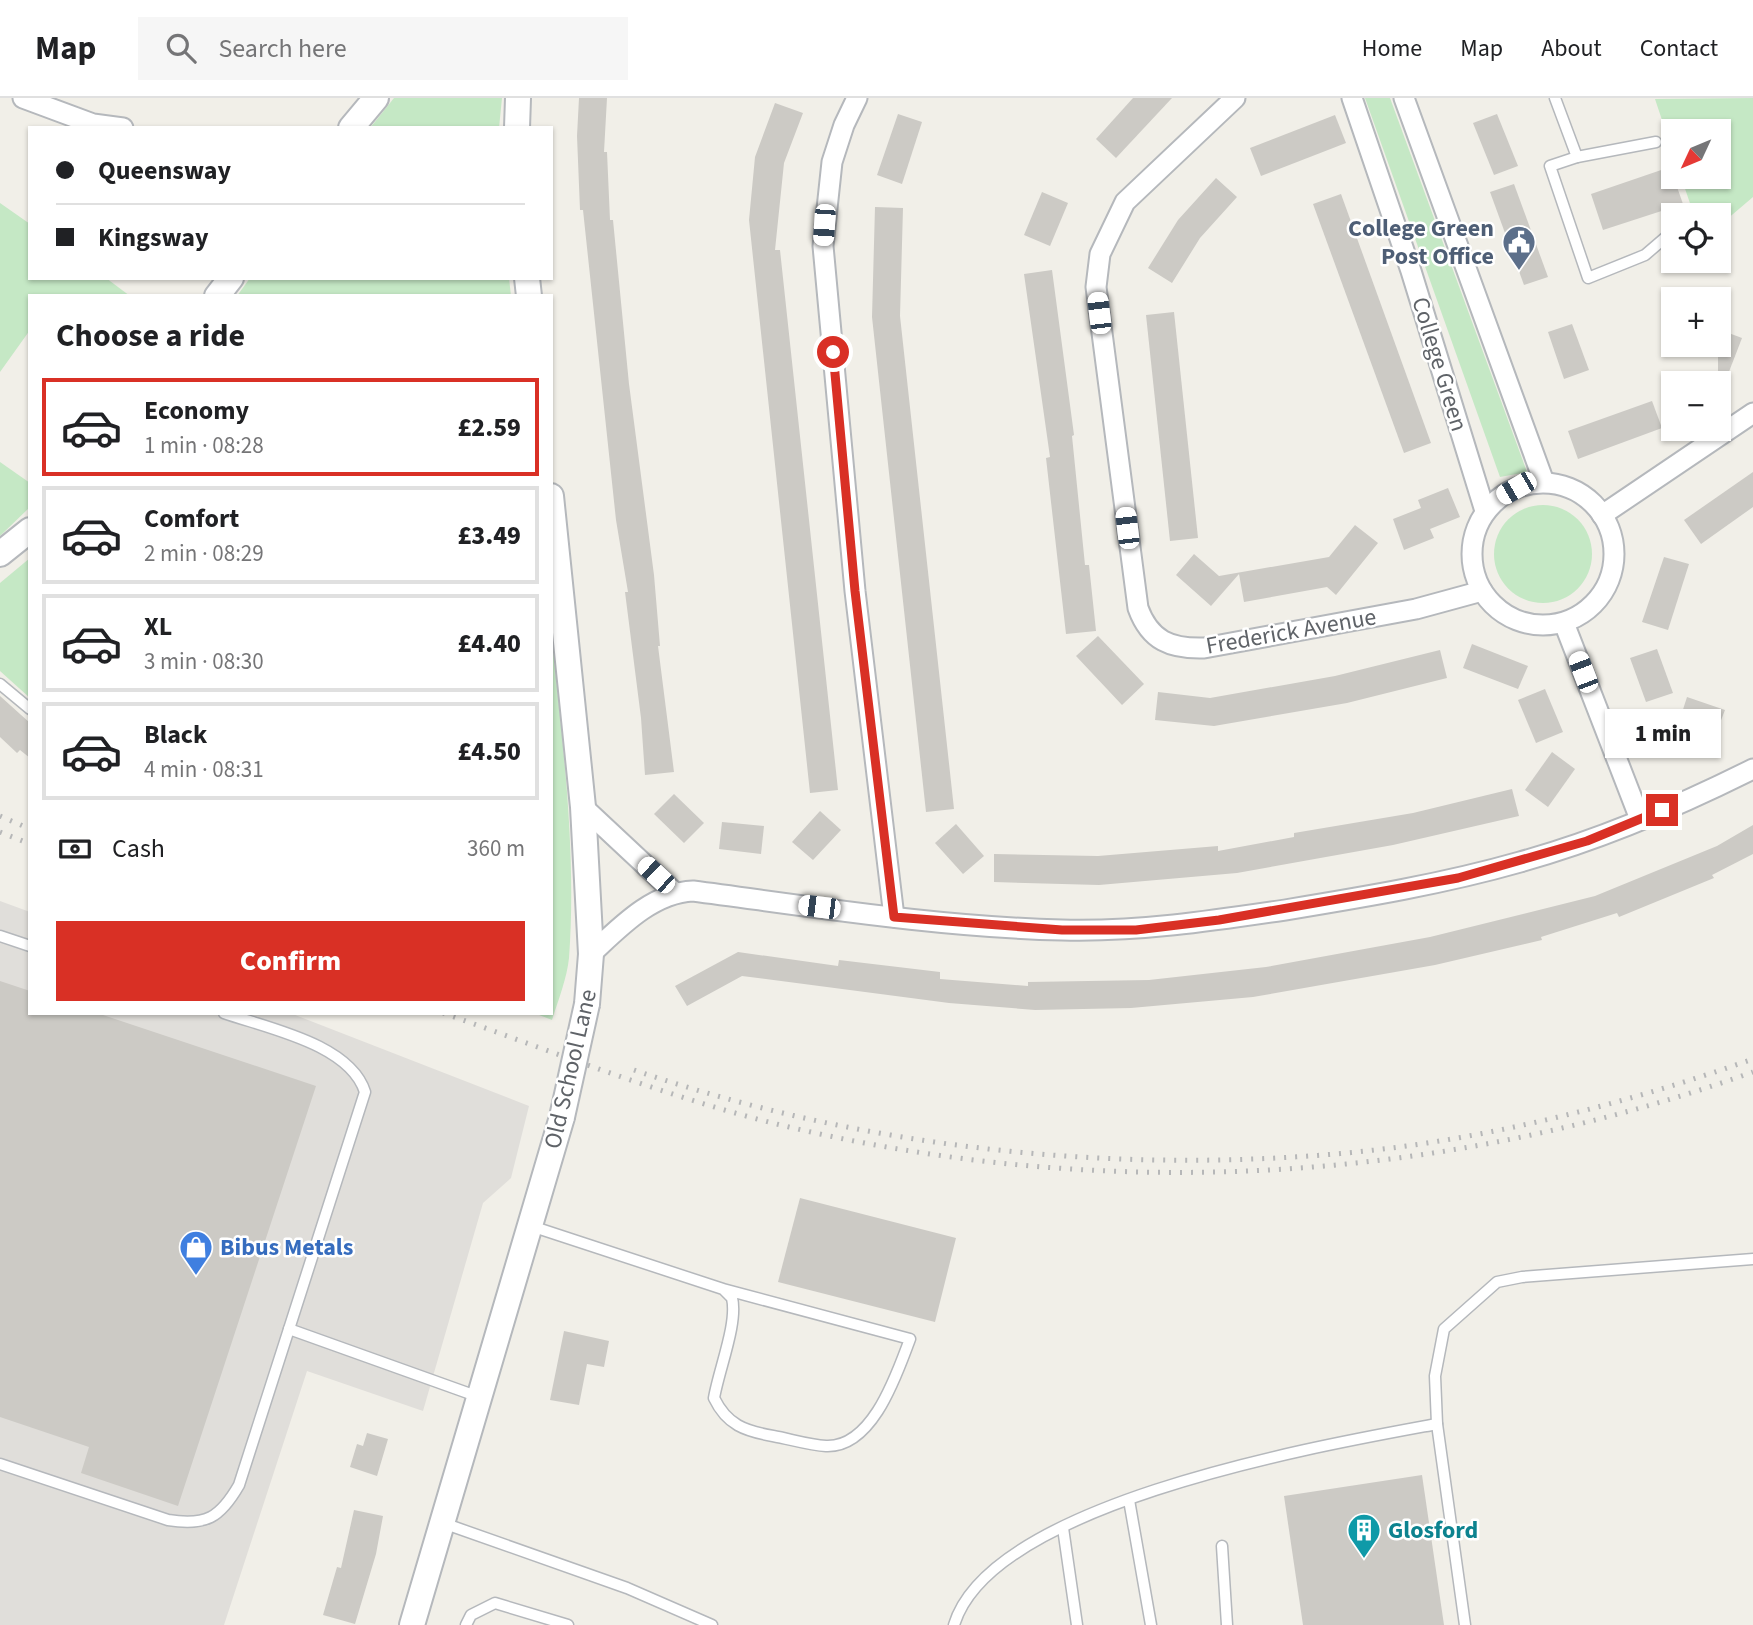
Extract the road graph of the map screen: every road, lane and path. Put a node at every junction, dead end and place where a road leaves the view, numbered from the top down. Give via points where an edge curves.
1 (23, 98) edge
2 (376, 98) edge
3 (518, 98) edge
4 (858, 98) edge
5 (1235, 98) edge
6 (1352, 98) edge
7 (1404, 98) edge
8 (1555, 98) edge
9 (108, 126) edge
10 (353, 126) edge
11 (517, 126) edge
12 (1656, 142) dead end
13 (1577, 157) junction
14 (1661, 242) edge
15 (229, 280) edge
16 (219, 294) edge
17 (1753, 413) edge
18 (1544, 482) junction
19 (1485, 511) junction
20 (553, 515) edge
21 (1602, 515) junction
22 (28, 532) edge
23 (0, 554) edge
24 (1482, 591) junction
25 (1564, 623) junction
26 (0, 684) edge
27 (28, 707) edge
28 (1753, 769) edge
29 (583, 807) junction
30 (1640, 819) junction
31 (674, 892) junction
32 (894, 917) junction
33 (0, 936) edge
34 (28, 945) edge
35 (591, 954) junction
36 (230, 1015) edge
37 (530, 1226) junction
38 (1753, 1259) edge
39 (723, 1289) junction
40 (289, 1329) junction
41 (479, 1398) junction
42 (1437, 1424) junction
43 (0, 1464) edge
44 (1129, 1500) junction
45 (442, 1523) junction
46 (1063, 1528) junction
47 (1222, 1546) dead end
48 (412, 1625) edge
49 (466, 1625) edge
50 (568, 1625) edge
51 (712, 1625) edge
52 (954, 1625) edge
53 (1077, 1625) edge
54 (1151, 1625) edge
55 (1227, 1625) edge
56 (1465, 1625) edge

1 - 9 street
2 - 10 street
3 - 11 street
4 - 32 street via 832,162 823,246 855,591
5 - 24 street, Frederick Avenue via 1125,202 1100,254 1096,287 1144,626 1181,649 1204,648 1416,609
6 - 19 street, College Green
7 - 18 street
8 - 13 lane
12 - 13 lane
13 - 14 lane via 1550,166 1588,278 1645,256
15 - 16 street
17 - 21 street
18 - 19 street via 1516,488
18 - 21 street via 1569,487
19 - 24 street via 1471,550 1472,568
20 - 29 street, Old School Lane
21 - 25 street via 1614,548 1607,585 1595,603
22 - 23 street
24 - 25 street via 1514,620 1538,626
25 - 30 street
26 - 27 lane
28 - 30 street
29 - 31 street
29 - 35 street, Old School Lane
30 - 32 street via 1587,841 1458,878 1219,920 1136,930 1062,930
31 - 32 street
31 - 35 street via 623,924
33 - 34 lane
35 - 37 street, Old School Lane, bridge via 587,1004 562,1117
36 - 40 lane via 320,1046 353,1069 365,1092
37 - 39 lane
37 - 41 street, Old School Lane
38 - 42 lane via 1497,1282 1444,1329 1435,1376
39 - 39 lane via 732,1298 733,1326 714,1398 728,1419 745,1431 826,1446 842,1444 887,1400 910,1339
40 - 41 lane
40 - 43 lane via 239,1485 228,1505 203,1521 168,1520
41 - 45 street, Old School Lane
42 - 44 lane via 1283,1453 1174,1482
42 - 56 lane
44 - 46 lane
44 - 54 lane
45 - 48 street, Old School Lane
45 - 51 lane via 627,1588
46 - 52 lane via 1028,1544 988,1577 959,1608
46 - 53 lane
47 - 55 lane
49 - 50 lane via 471,1615 495,1603

